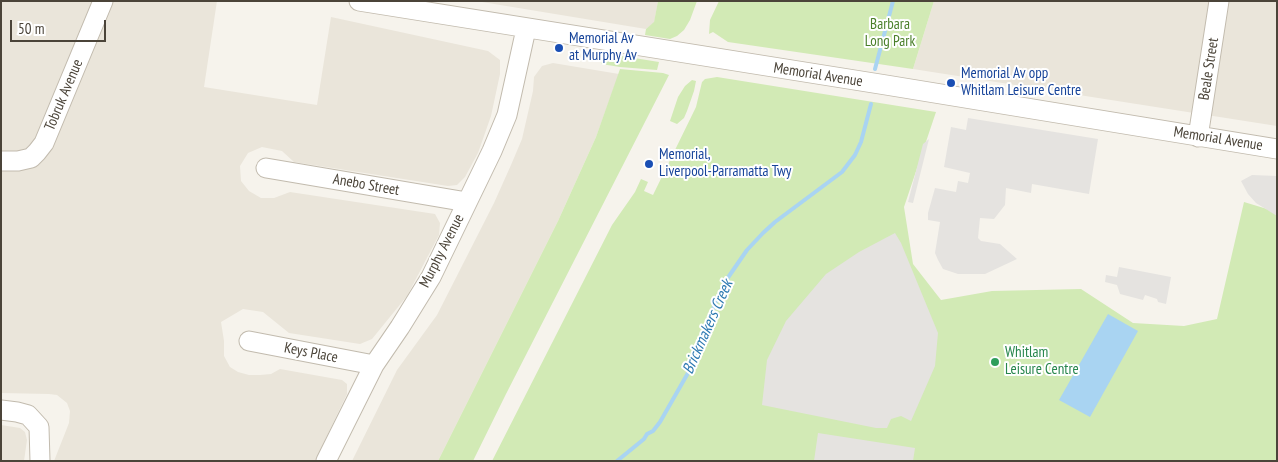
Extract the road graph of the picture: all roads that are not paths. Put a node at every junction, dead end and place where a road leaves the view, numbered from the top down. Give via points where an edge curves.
1 (103, 1) edge
2 (359, 1) edge
3 (1219, 1) edge
4 (526, 28) junction
5 (1198, 137) junction
6 (1277, 149) edge
7 (1, 161) edge
8 (266, 168) dead end
9 (467, 202) junction
10 (249, 341) dead end
11 (374, 365) junction
12 (1, 410) edge
13 (40, 461) edge
14 (326, 461) edge

1 - 7 street, Tobruk Avenue via 44,143 31,158
2 - 4 street, Memorial Avenue
3 - 5 street, Beale Street
4 - 5 street, Memorial Avenue
4 - 9 street, Murphy Avenue via 507,115
5 - 6 street, Memorial Avenue
8 - 9 street, Anebo Street
9 - 11 street, Murphy Avenue via 431,277
10 - 11 street, Keys Place
11 - 14 street, Murphy Avenue
12 - 13 street via 28,415 39,426

